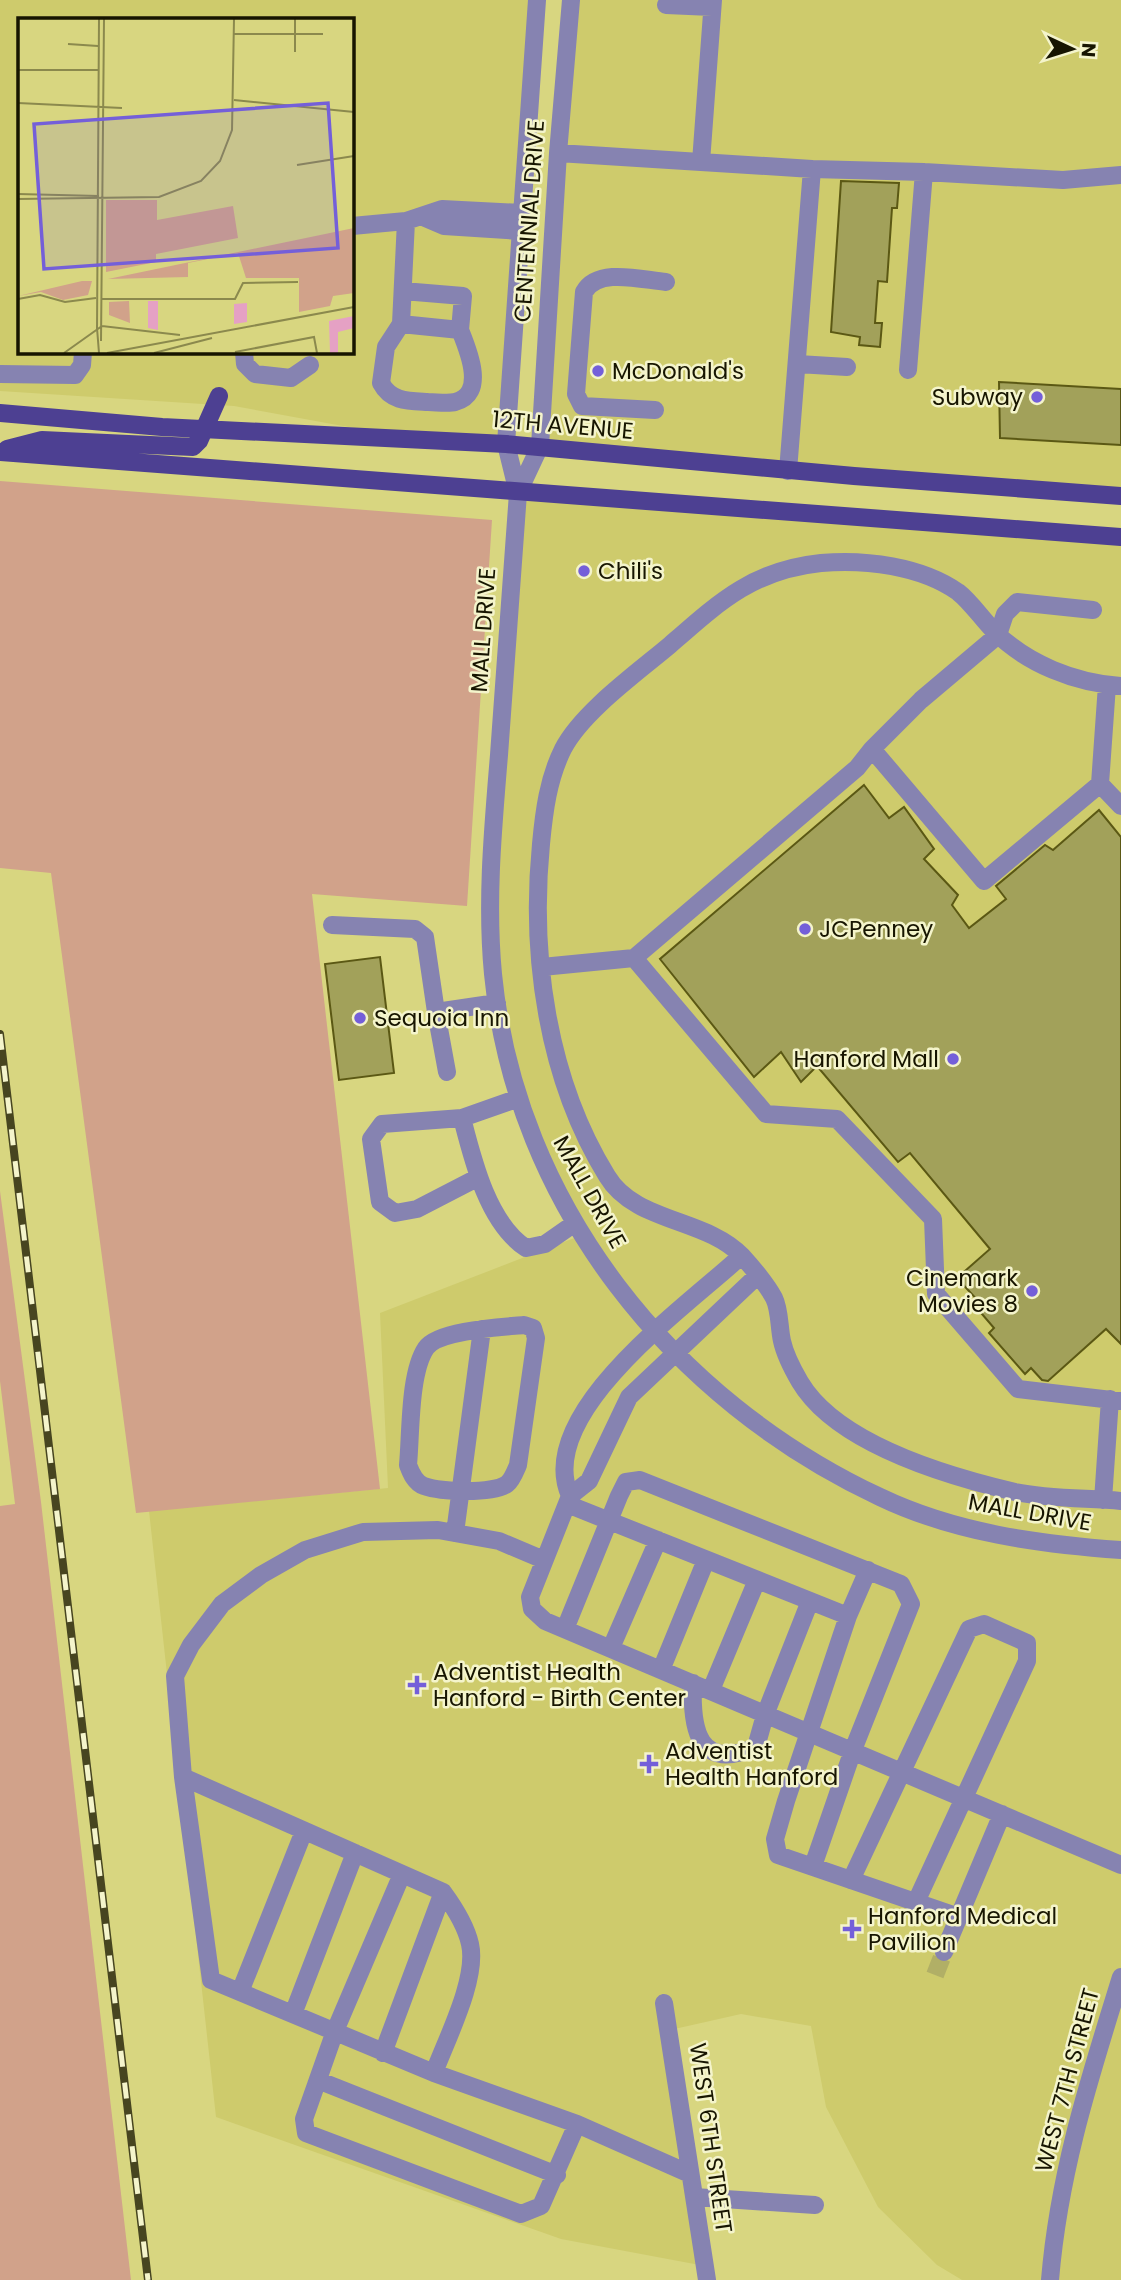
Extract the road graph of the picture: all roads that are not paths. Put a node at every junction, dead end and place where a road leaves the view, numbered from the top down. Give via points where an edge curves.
1 (537, 0) edge
2 (571, 0) edge
3 (713, 4) edge
4 (666, 5) dead end
5 (558, 153) junction
6 (701, 162) junction
7 (812, 169) junction
8 (924, 172) junction
9 (1121, 175) edge
10 (414, 219) junction
11 (521, 222) junction
12 (354, 226) edge
13 (666, 282) dead end
14 (403, 291) junction
15 (401, 324) junction
16 (460, 330) junction
17 (83, 354) edge
18 (244, 354) edge
19 (798, 364) junction
20 (310, 365) dead end
21 (848, 367) dead end
22 (908, 370) dead end
23 (0, 374) edge
24 (219, 396) dead end
25 (655, 410) dead end
26 (0, 413) edge
27 (205, 429) junction
28 (506, 444) junction
29 (540, 446) junction
30 (1, 452) edge
31 (788, 471) junction
32 (518, 494) junction
33 (1121, 496) edge
34 (1121, 537) edge
35 (1093, 610) dead end
36 (998, 635) junction
37 (1114, 686) edge
38 (872, 749) junction
39 (1100, 784) junction
40 (1121, 806) edge
41 (332, 925) dead end
42 (634, 958) junction
43 (542, 967) junction
44 (497, 1003) junction
45 (436, 1012) junction
46 (447, 1072) dead end
47 (519, 1098) junction
48 (461, 1118) junction
49 (477, 1178) junction
50 (575, 1223) junction
51 (741, 1256) junction
52 (757, 1276) junction
53 (482, 1329) junction
54 (655, 1329) junction
55 (678, 1354) junction
56 (1115, 1400) edge
57 (460, 1491) junction
58 (568, 1500) junction
59 (1112, 1501) edge
60 (608, 1520) junction
61 (455, 1533) junction
62 (658, 1540) junction
63 (1121, 1550) edge
64 (706, 1559) junction
65 (544, 1560) junction
66 (868, 1570) junction
67 (757, 1580) junction
68 (810, 1601) junction
69 (848, 1616) junction
70 (565, 1629) junction
71 (611, 1648) junction
72 (661, 1670) junction
73 (693, 1683) junction
74 (711, 1690) junction
75 (765, 1715) junction
76 (810, 1732) junction
77 (853, 1750) junction
78 (902, 1770) junction
79 (183, 1777) junction
80 (962, 1796) junction
81 (1002, 1814) junction
82 (304, 1830) junction
83 (355, 1853) junction
84 (1121, 1865) edge
85 (813, 1866) junction
86 (402, 1874) junction
87 (851, 1880) junction
88 (443, 1892) junction
89 (916, 1902) junction
90 (958, 1917) junction
91 (944, 1952) tunnel mouth
92 (1121, 1978) edge
93 (240, 1992) junction
94 (664, 2003) dead end
95 (293, 2014) junction
96 (335, 2032) junction
97 (383, 2053) junction
98 (434, 2073) junction
99 (320, 2081) junction
100 (577, 2124) junction
101 (690, 2174) junction
102 (557, 2175) junction
103 (694, 2197) junction
104 (815, 2205) dead end
105 (707, 2280) edge
106 (1050, 2280) edge

1 - 11 street, CENTENNIAL DRIVE
2 - 5 street, CENTENNIAL DRIVE
3 - 4 street
3 - 6 street
5 - 6 street
5 - 29 street, CENTENNIAL DRIVE
6 - 7 street
7 - 8 street
7 - 19 street
8 - 9 street via 1063,180
8 - 22 street
10 - 11 street via 442,209
10 - 12 street
10 - 14 street
11 - 28 street, CENTENNIAL DRIVE
13 - 25 street via 604,277 594,280 584,292 578,402 582,406
14 - 15 street
14 - 16 street via 463,296
15 - 16 street
15 - 16 street via 386,347 381,383 394,398 407,401 454,403 465,397 472,386 473,368
17 - 23 street via 75,375
18 - 20 street via 245,364 255,374 291,378
19 - 21 street
19 - 31 street
24 - 27 main road
26 - 27 main road, 12TH AVENUE
27 - 28 main road, 12TH AVENUE
27 - 30 main road via 193,447 180,449 42,440
28 - 29 main road, 12TH AVENUE
28 - 32 street, MALL DRIVE
29 - 31 main road, 12TH AVENUE
29 - 32 street, MALL DRIVE
30 - 32 main road
31 - 33 main road, 12TH AVENUE
32 - 34 main road
32 - 44 street, MALL DRIVE via 491,867 490,930
35 - 36 street via 1017,602 1005,614
36 - 37 street via 1039,664
36 - 38 street
36 - 43 street via 958,593 923,575 882,565 825,563 779,569 733,591 604,701 564,747 546,799 543,825 537,888
37 - 39 street
38 - 39 street via 984,881
38 - 42 street via 857,768
39 - 40 street
41 - 45 street via 415,929 425,937
42 - 43 street
42 - 56 street via 766,1114 837,1119 933,1219 936,1294 1018,1389
43 - 51 street via 543,996 570,1102 609,1181 629,1198 666,1217 715,1235
44 - 45 street
44 - 47 street, MALL DRIVE
45 - 46 street
47 - 48 street
47 - 50 street, MALL DRIVE via 542,1162
48 - 49 street
48 - 49 street via 382,1125 371,1139 380,1202 395,1213 416,1209
49 - 50 street via 513,1240 526,1248 545,1244
50 - 54 street, MALL DRIVE via 637,1313
51 - 52 street
51 - 54 street
52 - 55 street
52 - 59 street via 774,1299 784,1348 799,1380 815,1405 846,1429 906,1457 1020,1493
53 - 57 street
53 - 57 street via 437,1339 426,1347 416,1379 408,1465 422,1486
53 - 57 street via 524,1325 533,1328 536,1338 518,1465 510,1483 496,1489
54 - 55 street, MALL DRIVE
54 - 58 street via 591,1399 565,1454 562,1479
55 - 58 street via 629,1397 589,1481
55 - 63 street, MALL DRIVE via 739,1412 881,1498 1004,1537
56 - 59 street
57 - 61 street
58 - 60 street
58 - 65 street
60 - 62 street
60 - 66 street via 626,1482 640,1479
60 - 70 street
61 - 65 street via 499,1542
61 - 79 street via 363,1532 305,1550 222,1604 191,1645 175,1676
62 - 64 street
62 - 71 street
64 - 67 street
64 - 72 street
65 - 70 street via 530,1597 533,1609
66 - 69 street
66 - 77 street via 901,1584 911,1604
67 - 68 street
67 - 74 street
68 - 69 street
68 - 75 street
69 - 76 street
70 - 71 street
71 - 72 street
72 - 73 street
73 - 74 street
73 - 75 street via 691,1717 699,1740 716,1753 736,1756 756,1747
74 - 75 street
75 - 76 street
76 - 77 street
76 - 85 street via 775,1839 778,1855
77 - 78 street
77 - 85 street
78 - 80 street
78 - 80 street via 969,1629 984,1624 1005,1633 1027,1643 1027,1661
78 - 87 street
79 - 82 street
79 - 93 street via 211,1980
80 - 81 street
80 - 89 street
81 - 84 street
81 - 90 street
82 - 83 street
82 - 93 street
83 - 86 street
83 - 95 street
85 - 87 street
86 - 88 street
86 - 96 street
87 - 89 street
88 - 97 street
88 - 98 street via 470,1945 471,1972
89 - 90 street
90 - 91 street
92 - 106 street, WEST 7TH STREET via 1070,2143
93 - 95 street
94 - 101 street, WEST 6TH STREET
95 - 96 street
96 - 97 street
96 - 99 street
97 - 98 street
98 - 100 street
99 - 102 street
99 - 102 street via 304,2119 306,2133 521,2214 541,2206
100 - 101 street
100 - 102 street
101 - 103 street, WEST 6TH STREET
103 - 104 street
103 - 105 street, WEST 6TH STREET

